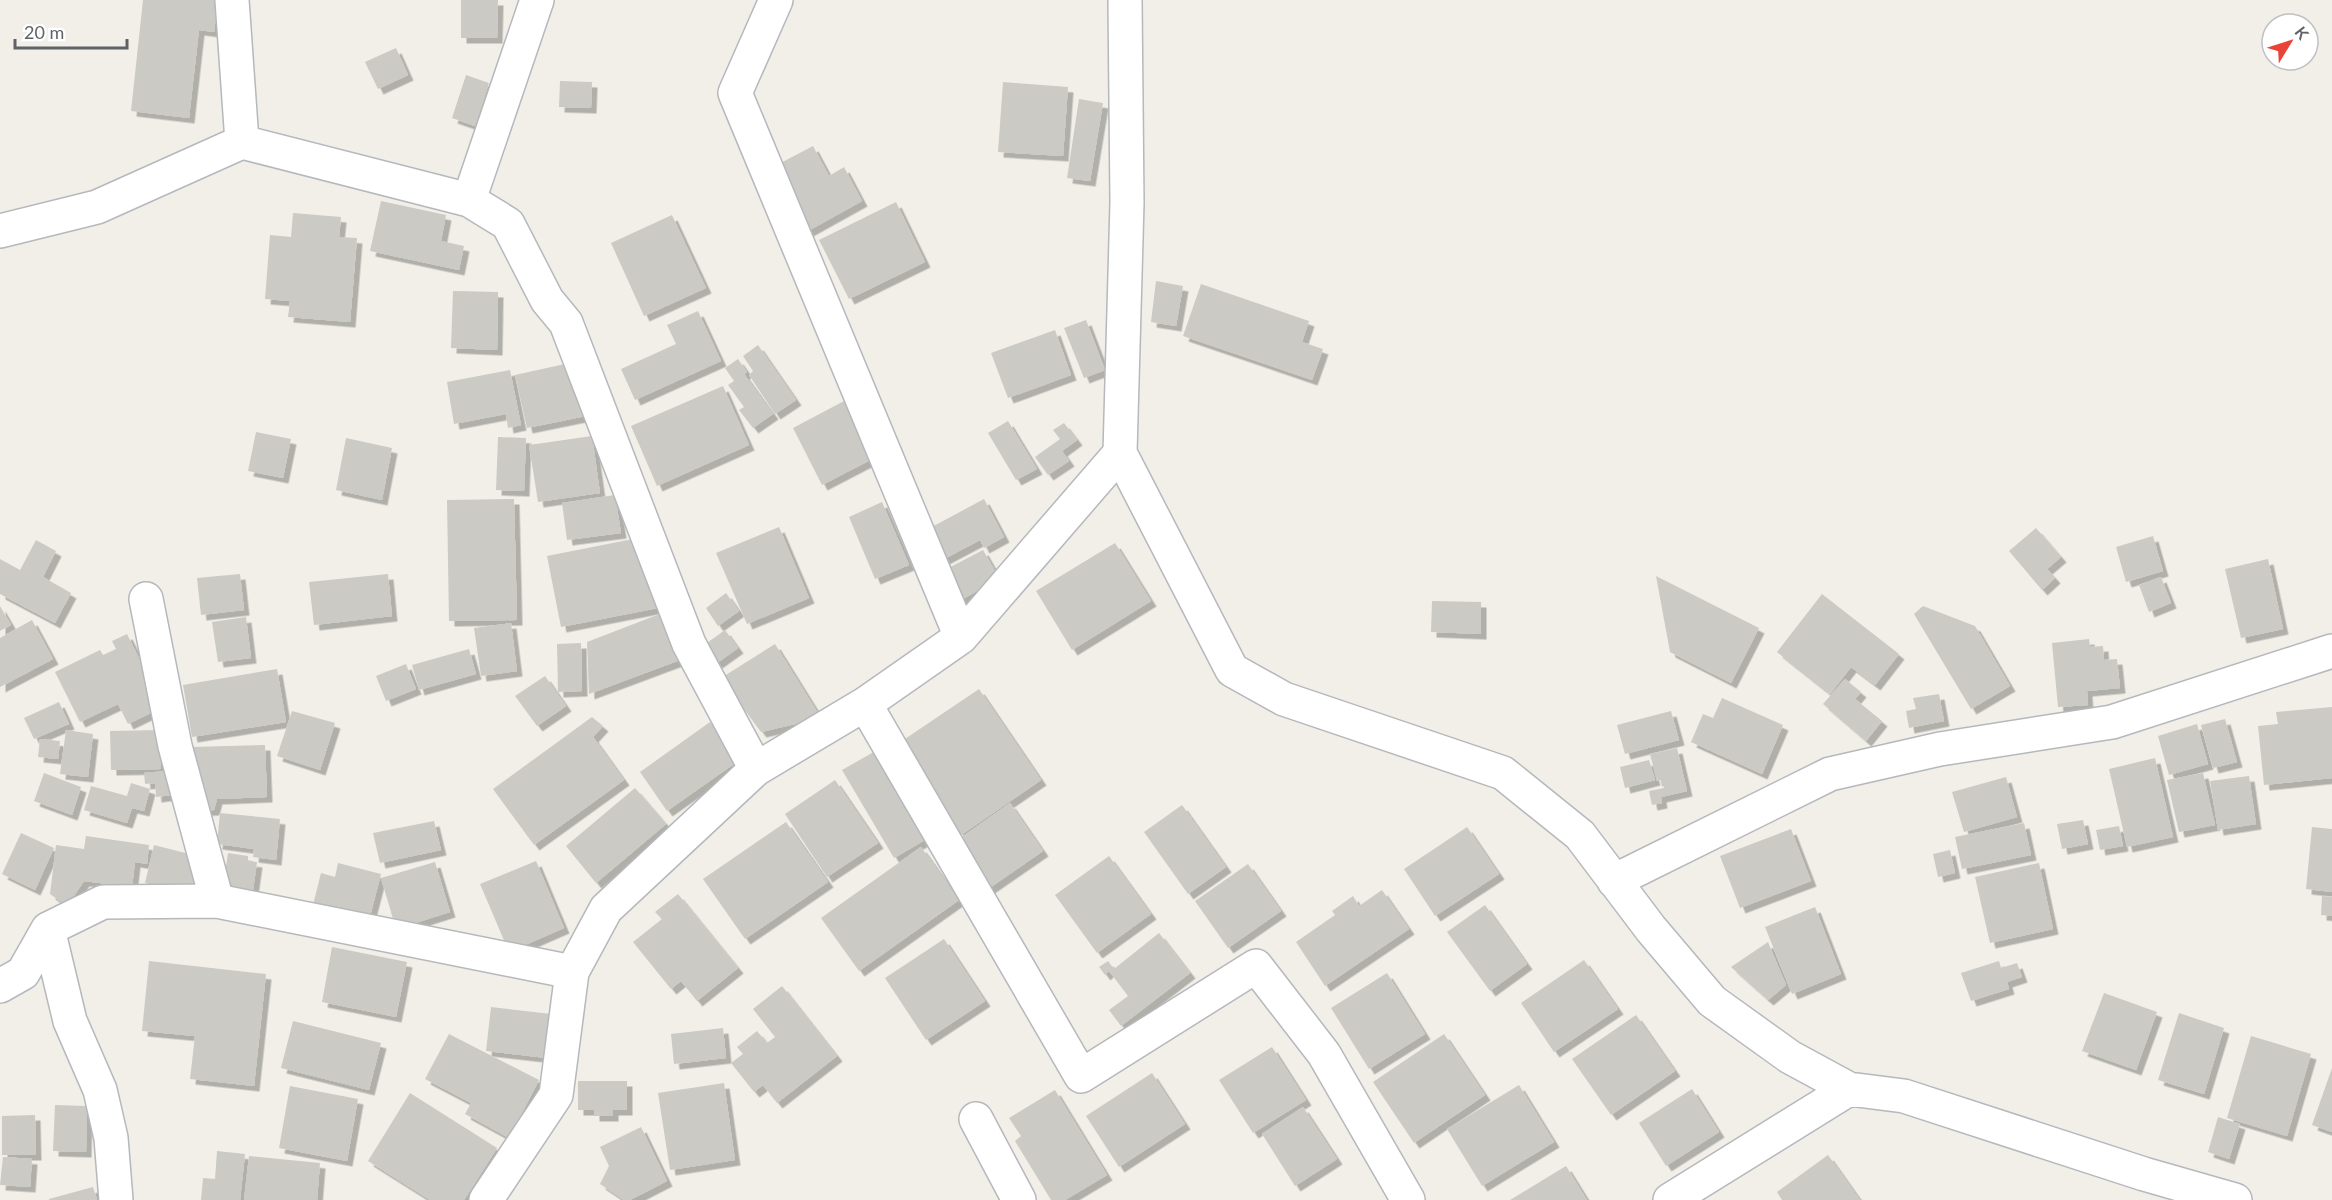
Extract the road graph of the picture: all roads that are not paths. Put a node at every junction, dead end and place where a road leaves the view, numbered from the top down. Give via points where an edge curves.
1 (232, 0) edge
2 (537, 0) edge
3 (776, 0) edge
4 (1125, 0) edge
5 (242, 142) junction
6 (469, 200) junction
7 (0, 231) edge
8 (1120, 453) junction
9 (146, 599) dead end
10 (961, 637) junction
11 (2332, 651) edge
12 (865, 704) junction
13 (756, 769) junction
14 (1614, 881) junction
15 (217, 901) junction
16 (48, 929) junction
17 (572, 972) junction
18 (0, 986) edge
19 (1849, 1089) junction
20 (976, 1119) dead end
21 (116, 1200) edge
22 (486, 1200) edge
23 (1019, 1200) edge
24 (1408, 1200) edge
25 (1670, 1200) edge
26 (2235, 1200) edge

1 - 5 street
2 - 6 street
3 - 10 street via 735,93
4 - 8 street via 1127,203
5 - 6 street
5 - 7 street via 97,207
6 - 13 street via 508,224 547,300 566,323 689,644
8 - 10 street
8 - 14 street via 1232,669 1284,699 1503,773 1580,836
9 - 15 street via 175,746
10 - 12 street
11 - 14 street via 2112,722 1940,748 1830,774
12 - 13 street
12 - 24 street via 1081,1076 1256,966 1324,1054
13 - 17 street via 606,909
14 - 19 street via 1712,1001 1790,1057
15 - 16 street via 103,902
15 - 17 street
16 - 18 street via 23,973
16 - 21 street via 70,1021 100,1090 111,1138
17 - 22 street via 556,1095
19 - 25 street
19 - 26 street via 1905,1096
20 - 23 street

